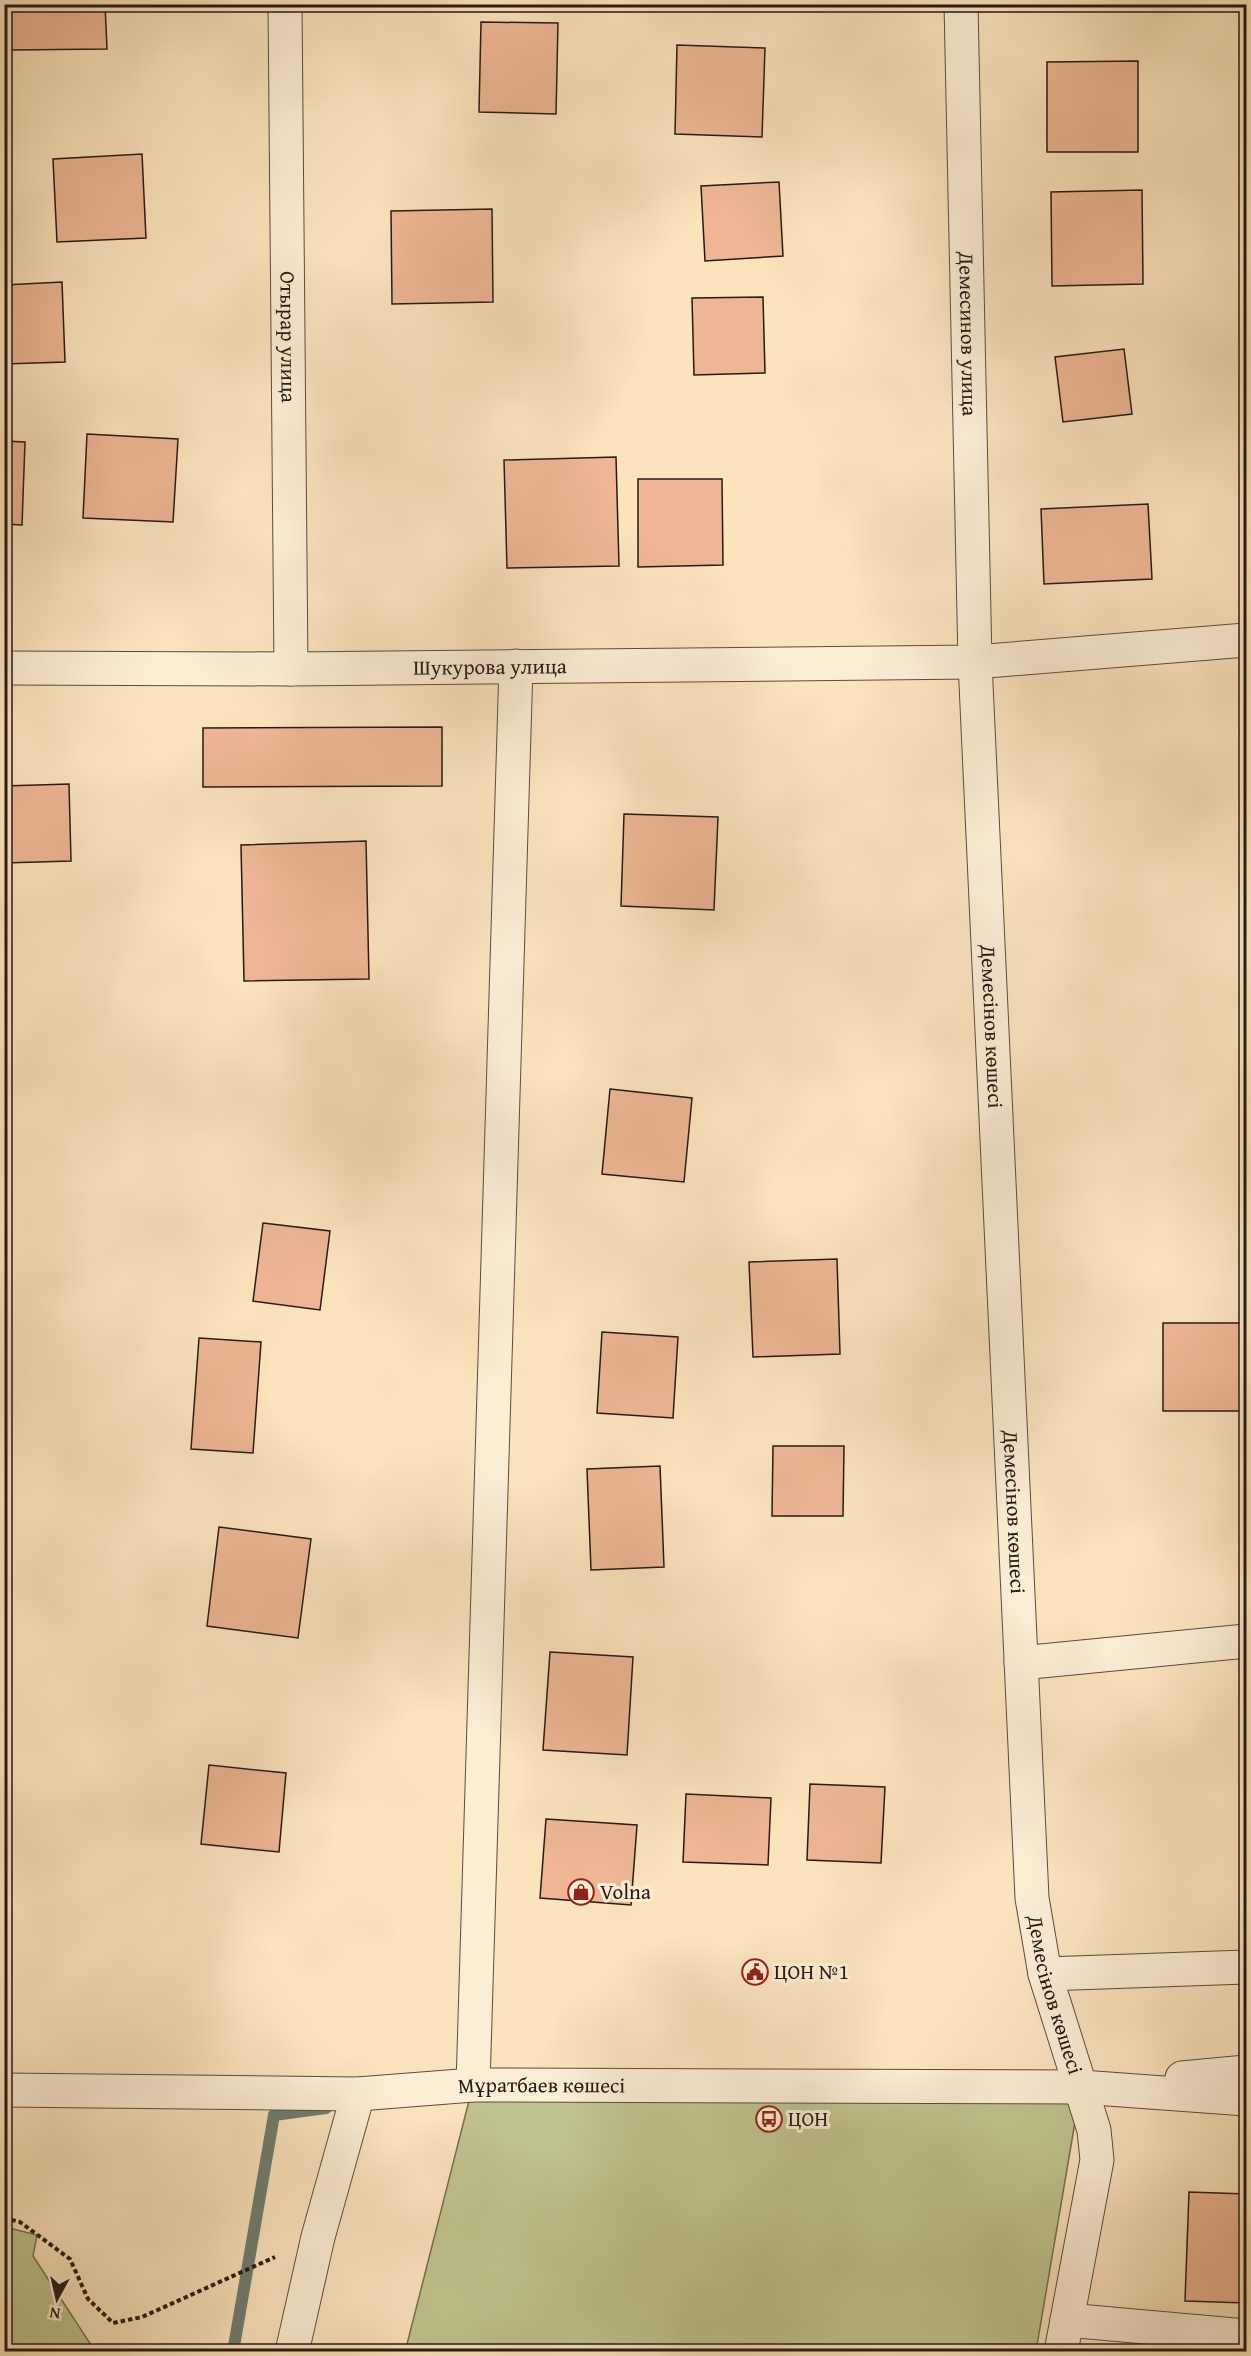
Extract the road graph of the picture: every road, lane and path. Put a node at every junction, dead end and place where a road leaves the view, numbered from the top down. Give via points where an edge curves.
1 (285, 4) edge
2 (961, 4) edge
3 (1246, 640) edge
4 (975, 662) junction
5 (516, 666) junction
6 (4, 668) edge
7 (291, 669) junction
8 (1246, 1641) edge
9 (1021, 1663) junction
10 (1246, 1967) edge
11 (1045, 1974) junction
12 (1246, 2072) edge
13 (473, 2085) junction
14 (1082, 2087) junction
15 (4, 2090) edge
16 (358, 2094) junction
17 (1246, 2099) edge
18 (4, 2218) edge
19 (318, 2237) junction
20 (1067, 2320) junction
21 (1246, 2336) edge
22 (292, 2352) edge
23 (1061, 2352) edge

1 - 7 street, Отырар улица
2 - 4 street, Демесинов улица
3 - 4 street, Шукурова улица
4 - 5 street, Шукурова улица
4 - 9 street, Демесінов көшесі
5 - 7 street, Шукурова улица
5 - 13 street
6 - 7 street, Шукурова улица
8 - 9 street
9 - 11 street, Демесінов көшесі via 1032,1898
10 - 11 street
11 - 14 street, Демесінов көшесі
12 - 14 street
13 - 14 street, Мұратбаев көшесі
13 - 16 street, Мұратбаев көшесі
14 - 17 street
14 - 20 street, Демесінов көшесі via 1094,2130 1097,2160
15 - 16 street, Мұратбаев көшесі
16 - 19 street
18 - 19 path via 20,2222 70,2259 88,2299 113,2323 142,2318
19 - 22 street
20 - 21 street
20 - 23 street, Демесінов көшесі

